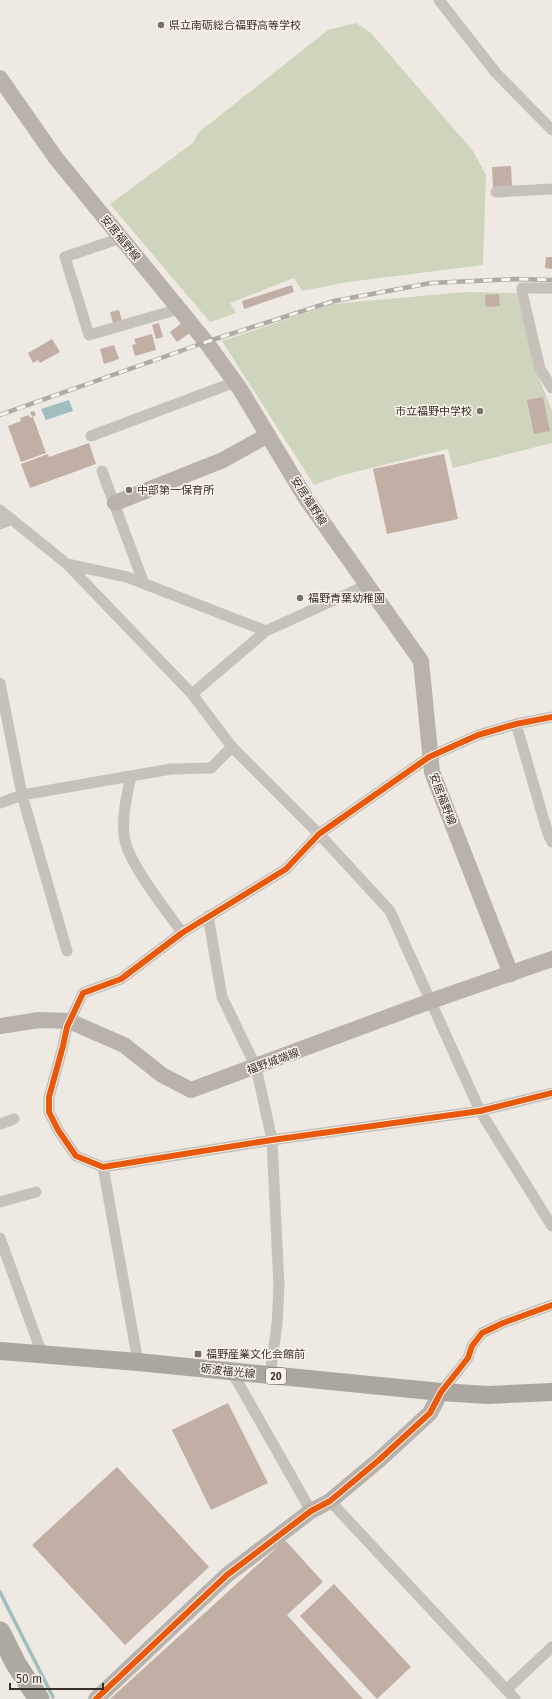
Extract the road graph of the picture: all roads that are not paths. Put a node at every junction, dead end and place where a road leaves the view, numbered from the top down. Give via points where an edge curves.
1 (439, 0) edge
2 (0, 78) edge
3 (552, 130) edge
4 (552, 189) edge
5 (496, 192) dead end
6 (121, 238) junction
7 (552, 288) edge
8 (179, 309) junction
9 (235, 382) junction
10 (552, 388) edge
11 (268, 435) junction
12 (91, 436) dead end
13 (102, 471) dead end
14 (115, 503) junction
15 (0, 510) edge
16 (12, 520) junction
17 (0, 524) edge
18 (67, 564) junction
19 (144, 584) junction
20 (367, 585) junction
21 (266, 631) junction
22 (0, 683) edge
23 (192, 694) junction
24 (551, 715) edge
25 (516, 724) junction
26 (232, 747) junction
27 (430, 757) junction
28 (131, 776) junction
29 (22, 795) junction
30 (0, 804) edge
31 (319, 834) junction
32 (552, 842) edge
33 (208, 916) junction
34 (182, 933) junction
35 (67, 951) dead end
36 (552, 959) edge
37 (511, 974) junction
38 (431, 1001) junction
39 (68, 1021) junction
40 (0, 1026) edge
41 (256, 1067) junction
42 (552, 1093) edge
43 (480, 1110) junction
44 (14, 1119) dead end
45 (0, 1124) edge
46 (272, 1140) junction
47 (103, 1167) junction
48 (36, 1192) dead end
49 (0, 1202) edge
50 (551, 1223) edge
51 (0, 1238) edge
52 (552, 1305) edge
53 (0, 1351) edge
54 (42, 1354) junction
55 (138, 1362) junction
56 (232, 1372) junction
57 (270, 1376) junction
58 (441, 1392) junction
59 (552, 1392) edge
60 (330, 1501) junction
61 (311, 1511) junction
62 (0, 1632) edge
63 (552, 1647) edge
64 (506, 1690) junction
65 (40, 1699) edge
66 (96, 1699) edge
67 (514, 1699) edge

1 - 3 street via 496,73
2 - 6 main road, 安居福野線 via 55,157
4 - 5 street
6 - 8 main road, 安居福野線
6 - 8 street via 65,257 89,335
7 - 10 street via 522,288 540,369
8 - 9 main road, 安居福野線
9 - 11 main road, 安居福野線
9 - 12 street
11 - 14 main road via 223,460
11 - 20 main road, 安居福野線 via 307,500
13 - 14 street
14 - 19 street
15 - 16 street
16 - 17 street
16 - 18 street
18 - 19 street via 127,577
18 - 23 street
19 - 21 street
20 - 21 street
20 - 27 main road, 安居福野線 via 421,661
21 - 23 street
22 - 29 street
23 - 26 street
24 - 25 street
25 - 27 street via 478,735
25 - 32 street
26 - 28 street via 210,768 171,769
26 - 31 street
27 - 31 street
27 - 37 main road, 安居福野線 via 432,772
28 - 29 street
28 - 34 street via 126,799 124,835 132,859
29 - 30 street
29 - 35 street
31 - 33 street via 286,869
31 - 38 street via 390,911
33 - 34 street
33 - 41 street via 222,997
34 - 39 street via 121,979 83,993
36 - 37 main road, 福野城端線
37 - 38 main road, 福野城端線
38 - 41 main road, 福野城端線
38 - 43 street
39 - 40 main road, 福野城端線 via 39,1020
39 - 41 main road, 福野城端線 via 124,1045 162,1075 191,1090
39 - 47 street via 49,1097 49,1112 76,1156
41 - 46 street
42 - 43 street
43 - 46 street
43 - 50 street
44 - 45 street
46 - 47 street
46 - 57 street via 279,1287
47 - 55 street
48 - 49 street
51 - 54 street
52 - 58 street via 503,1322 482,1334 472,1346 468,1358
53 - 54 main road, 砺波福光線 / 20
54 - 55 main road, 砺波福光線 / 20
55 - 56 main road, 砺波福光線 / 20
56 - 57 main road, 砺波福光線 / 20
56 - 61 street
57 - 58 main road, 砺波福光線 / 20
58 - 59 main road, 砺波福光線 / 20
58 - 60 main road via 430,1413
60 - 61 main road
60 - 64 street
61 - 66 main road via 227,1575
62 - 65 highway via 16,1664
63 - 64 street
64 - 67 street

